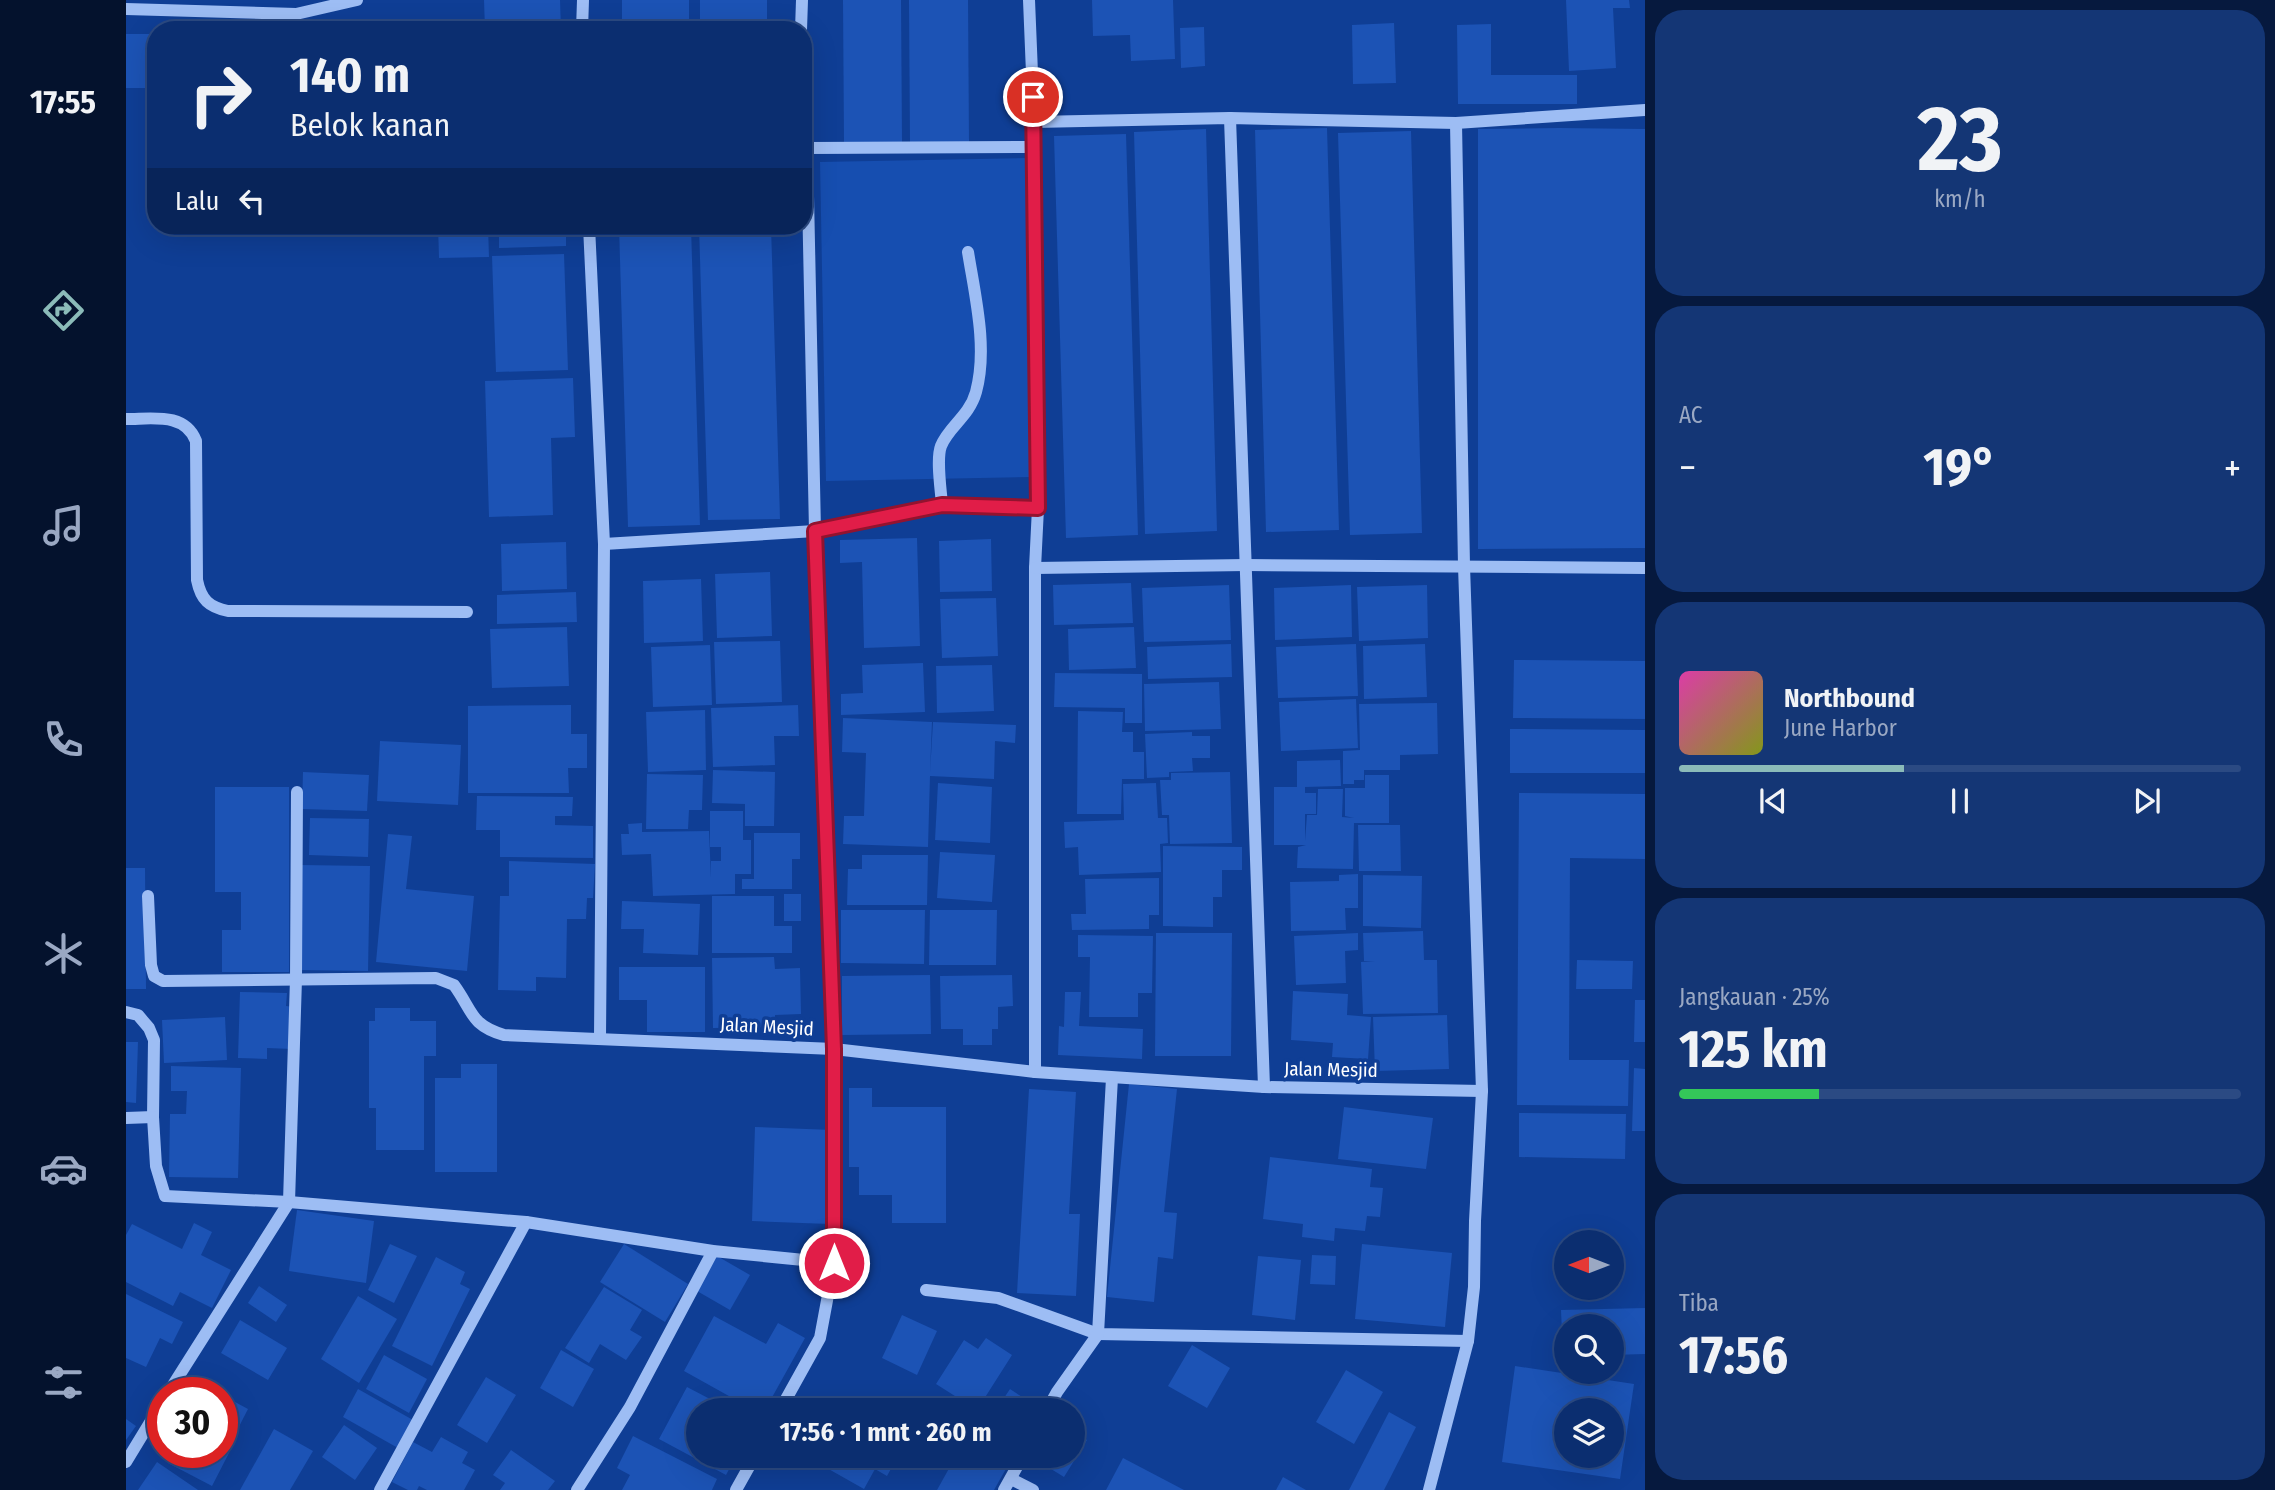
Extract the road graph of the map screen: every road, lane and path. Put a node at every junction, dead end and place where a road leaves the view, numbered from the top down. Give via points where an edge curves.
1 (357, 0) edge
2 (583, 0) edge
3 (802, 0) edge
4 (1029, 0) edge
5 (126, 9) edge
6 (582, 21) edge
7 (801, 21) edge
8 (1645, 110) edge
9 (1230, 118) junction
10 (1034, 122) junction
11 (1456, 124) junction
12 (1033, 147) junction
13 (812, 148) edge
14 (589, 235) edge
15 (809, 235) edge
16 (968, 252) dead end
17 (126, 419) edge
18 (942, 505) junction
19 (1038, 508) junction
20 (815, 531) junction
21 (604, 544) junction
22 (1246, 565) junction
23 (1464, 566) junction
24 (1035, 568) junction
25 (1645, 568) edge
26 (467, 612) dead end
27 (298, 792) dead end
28 (148, 896) dead end
29 (296, 979) junction
30 (126, 1012) edge
31 (600, 1037) junction
32 (834, 1049) junction
33 (1035, 1072) junction
34 (1112, 1078) junction
35 (1264, 1087) junction
36 (1482, 1090) junction
37 (153, 1117) junction
38 (126, 1118) edge
39 (289, 1202) junction
40 (526, 1222) junction
41 (713, 1251) junction
42 (834, 1263) junction
43 (926, 1290) dead end
44 (1098, 1334) junction
45 (1468, 1341) junction
46 (178, 1377) edge
47 (787, 1398) edge
48 (1054, 1398) edge
49 (147, 1427) edge
50 (126, 1462) edge
51 (748, 1468) edge
52 (1017, 1468) edge
53 (1008, 1484) edge
54 (380, 1490) edge
55 (577, 1490) edge
56 (736, 1490) edge
57 (1033, 1490) edge
58 (1429, 1490) edge

1 - 5 street via 296,14
2 - 6 street
3 - 7 street
4 - 10 street
8 - 11 street
9 - 10 street
9 - 11 street
9 - 22 street
10 - 12 street
11 - 23 street
12 - 13 street
12 - 19 street
14 - 21 street
15 - 20 street
16 - 18 street via 980,342 979,372 972,406 940,450
17 - 26 street via 182,422 191,429 196,441 197,580 205,602 216,609
18 - 19 street
18 - 20 street
19 - 24 street
20 - 21 street
20 - 32 street
21 - 31 street
22 - 23 street
22 - 24 street
22 - 35 street
23 - 25 street
23 - 36 street
24 - 33 street
27 - 29 street
28 - 29 street, Jalan Mesjid via 151,965 163,981
29 - 31 street, Jalan Mesjid via 436,978 454,985 487,1030 504,1035
29 - 39 street
30 - 37 street via 138,1015 154,1041
31 - 32 street, Jalan Mesjid
32 - 33 street, Jalan Mesjid
32 - 42 street
33 - 34 street, Jalan Mesjid
34 - 35 street, Jalan Mesjid
34 - 44 street
35 - 36 street, Jalan Mesjid
36 - 45 street
37 - 38 street
37 - 39 street via 156,1166 165,1196
39 - 40 street
39 - 46 street
40 - 41 street
40 - 54 street
41 - 42 street
41 - 55 street via 631,1407
42 - 47 street via 820,1338
43 - 44 street via 998,1298
44 - 45 street
44 - 48 street
45 - 58 street
49 - 50 street
51 - 56 street
52 - 53 street
53 - 57 street

